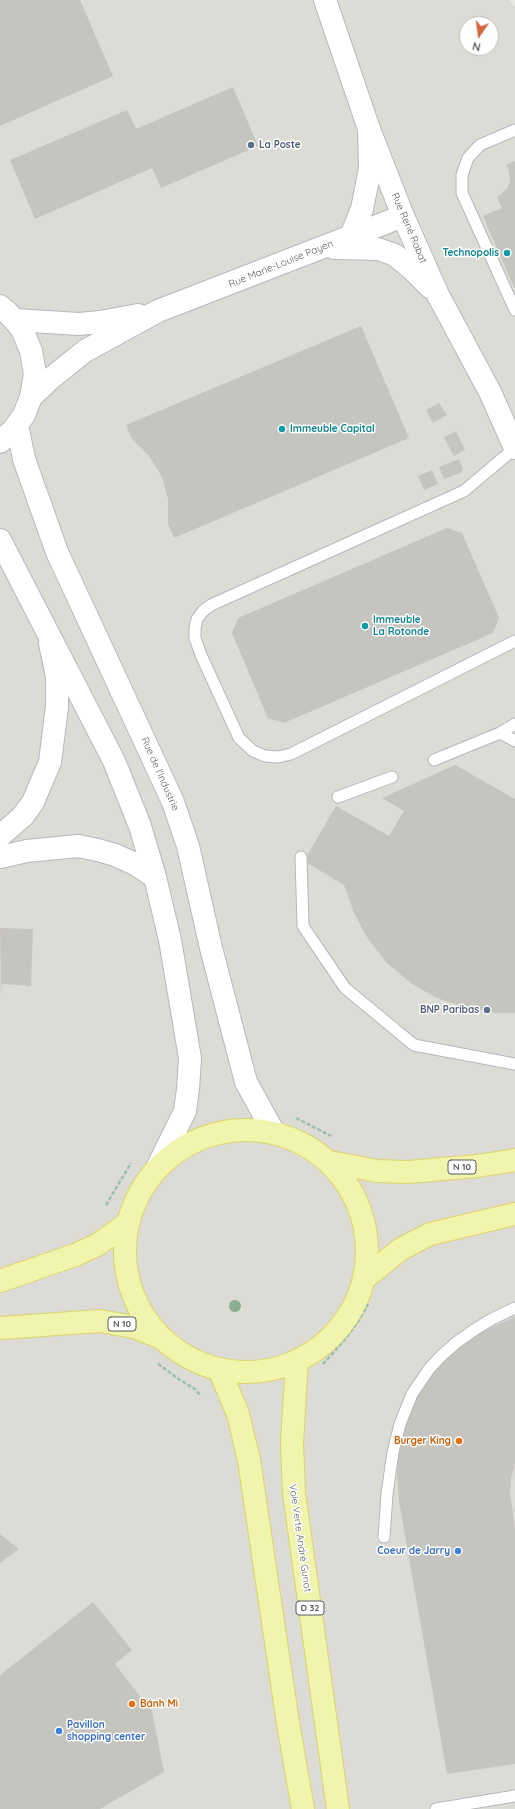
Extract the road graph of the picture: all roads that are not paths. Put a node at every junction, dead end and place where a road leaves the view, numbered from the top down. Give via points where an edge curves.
1 (325, 0) edge
2 (369, 129) junction
3 (515, 130) edge
4 (403, 216) junction
5 (351, 236) junction
6 (321, 249) junction
7 (438, 295) junction
8 (515, 310) edge
9 (158, 311) junction
10 (7, 313) edge
11 (32, 397) junction
12 (17, 425) junction
13 (0, 442) edge
14 (515, 448) edge
15 (0, 540) edge
16 (47, 630) junction
17 (515, 641) edge
18 (515, 724) edge
19 (500, 733) junction
20 (515, 741) edge
21 (434, 760) dead end
22 (392, 777) dead end
23 (338, 797) dead end
24 (0, 836) edge
25 (0, 857) edge
26 (301, 857) dead end
27 (155, 877) junction
28 (515, 1064) edge
29 (274, 1133) junction
30 (515, 1160) edge
31 (330, 1162) junction
32 (157, 1168) junction
33 (515, 1214) edge
34 (128, 1223) junction
35 (0, 1281) edge
36 (368, 1288) junction
37 (515, 1308) edge
38 (0, 1328) edge
39 (164, 1339) junction
40 (297, 1360) junction
41 (219, 1369) junction
42 (384, 1537) dead end
43 (515, 1796) edge
44 (303, 1809) edge
45 (338, 1809) edge
46 (436, 1809) edge

1 - 2 street, Rue René Rabat
2 - 4 street, Rue René Rabat
2 - 5 street via 370,169 362,209
3 - 8 lane via 480,145 468,158 462,175 462,193
4 - 5 street, Rue Marie-Louise Payen
4 - 7 street, Rue René Rabat
5 - 6 street, Rue Marie-Louise Payen
6 - 7 street via 378,249 394,255
6 - 9 street, Rue Marie-Louise Payen
7 - 14 street, Rue René Rabat via 490,392
9 - 10 street, Rue Marie-Louise Payen via 86,323
9 - 11 street, Rue Marie-Louise Payen via 85,351
10 - 11 street via 22,330 31,351 35,374
11 - 12 street
12 - 13 street
12 - 29 street, Rue de l'Industrie via 24,460 57,552 173,802 188,846 211,948 246,1082
14 - 17 lane via 464,491 211,605 197,619 195,628 195,638 201,655 239,738 253,751 265,756 278,757 291,754
15 - 16 street
16 - 24 street via 57,677 57,707 50,762 33,802 23,816
16 - 27 street via 114,762 140,826
18 - 19 lane
19 - 20 lane
19 - 21 lane
22 - 23 lane
25 - 27 street via 27,851 78,846 114,855
26 - 28 lane via 303,926 345,988 414,1045
27 - 32 street via 170,940 190,1058 185,1111
29 - 31 main road via 304,1144
29 - 32 main road via 224,1131 182,1148
30 - 31 main road, N 10 via 408,1172 377,1171
31 - 36 main road via 350,1187 363,1215 368,1246
32 - 34 main road via 139,1194
33 - 36 main road via 430,1234 401,1249
34 - 35 main road via 97,1245 75,1255
34 - 39 main road via 125,1255 130,1286 143,1315
36 - 40 main road via 336,1334
37 - 42 lane via 492,1318 457,1342 441,1356 415,1388 396,1439
38 - 39 main road, N 10 via 100,1321 134,1327
39 - 41 main road via 189,1358
40 - 41 main road via 282,1366 251,1372
40 - 45 main road, Voie Verte André Gunot / D 32 via 292,1443 294,1494
41 - 44 main road via 238,1414 246,1446
43 - 46 lane

